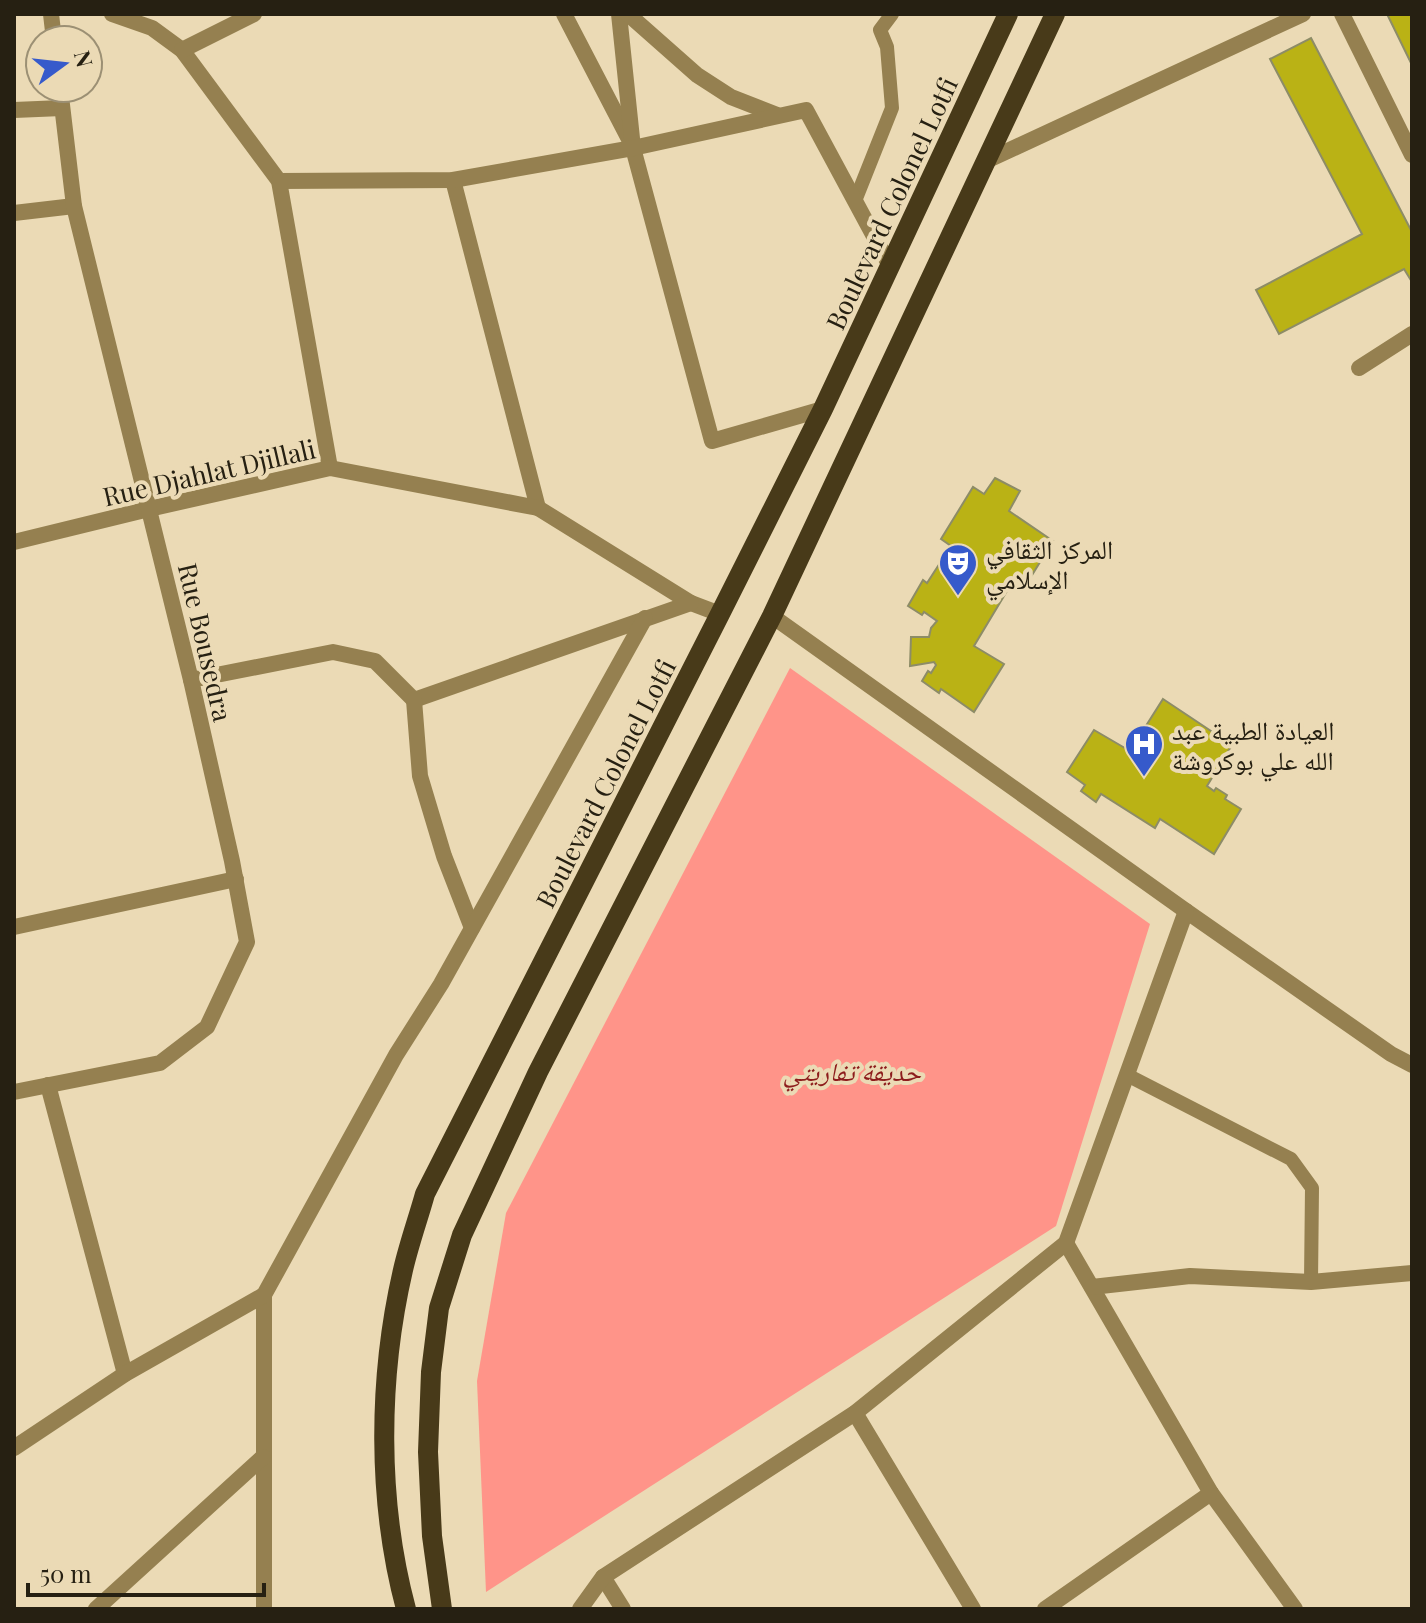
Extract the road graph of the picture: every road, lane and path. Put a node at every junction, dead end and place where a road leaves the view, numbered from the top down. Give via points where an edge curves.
1 (112, 14) edge
2 (254, 14) edge
3 (564, 14) edge
4 (619, 14) edge
5 (628, 14) edge
6 (892, 14) edge
7 (1008, 14) edge
8 (1055, 14) edge
9 (1303, 14) edge
10 (1342, 14) edge
11 (182, 50) junction
12 (62, 104) edge
13 (62, 108) junction
14 (14, 110) edge
15 (779, 116) junction
16 (633, 148) junction
17 (1412, 155) edge
18 (986, 161) junction
19 (453, 180) junction
20 (279, 181) junction
21 (855, 201) junction
22 (74, 206) junction
23 (14, 213) edge
24 (890, 266) junction
25 (1412, 334) edge
26 (1359, 368) dead end
27 (823, 409) junction
28 (330, 468) junction
29 (538, 508) junction
30 (149, 509) junction
31 (14, 542) edge
32 (691, 603) junction
33 (720, 614) junction
34 (772, 616) junction
35 (645, 618) junction
36 (191, 680) junction
37 (414, 700) junction
38 (236, 879) junction
39 (1186, 911) junction
40 (14, 927) edge
41 (472, 928) junction
42 (1412, 1065) edge
43 (1127, 1075) junction
44 (48, 1085) junction
45 (14, 1092) edge
46 (1066, 1243) junction
47 (1412, 1273) edge
48 (1311, 1282) junction
49 (1092, 1287) junction
50 (264, 1295) junction
51 (125, 1374) junction
52 (855, 1413) junction
53 (14, 1448) edge
54 (263, 1457) junction
55 (1211, 1493) junction
56 (603, 1577) junction
57 (96, 1609) edge
58 (264, 1609) edge
59 (406, 1609) edge
60 (442, 1609) edge
61 (580, 1609) edge
62 (623, 1609) edge
63 (973, 1609) edge
64 (1045, 1609) edge
65 (1295, 1609) edge

1 - 11 street via 152,28
2 - 11 street
3 - 16 street
4 - 16 street
5 - 15 street via 697,75 731,97
6 - 21 lane via 880,30 887,47 892,108
7 - 24 main road, Boulevard Colonel Lotfi
8 - 18 main road
9 - 18 street
10 - 17 street
11 - 20 street
12 - 13 street, Rue Bousedra
13 - 14 street
13 - 22 street, Rue Bousedra
15 - 16 street
15 - 21 street via 806,110
16 - 19 street
16 - 27 street via 712,441
18 - 34 main road
19 - 20 street
19 - 29 street
20 - 28 street
21 - 24 street
22 - 23 street
22 - 30 street, Rue Bousedra
24 - 27 main road, Boulevard Colonel Lotfi
25 - 26 street
27 - 33 main road, Boulevard Colonel Lotfi
28 - 29 street, Rue Djahlat Djillali
28 - 30 street, Rue Djahlat Djillali
29 - 32 street, Rue Djahlat Djillali
30 - 31 street, Rue Djahlat Djillali
30 - 36 street, Rue Bousedra
32 - 33 street, Rue Djahlat Djillali
32 - 35 street
33 - 59 main road, Boulevard Colonel Lotfi via 425,1194 392,1328 384,1422 387,1505
34 - 39 street
34 - 60 main road via 538,1072 462,1235 439,1308 431,1372 428,1452
35 - 37 street
35 - 41 street
36 - 37 street via 333,652 375,661
36 - 38 street, Rue Bousedra
37 - 41 street via 420,776
38 - 40 street
38 - 44 street, Rue Bousedra via 247,942 207,1027 160,1063
39 - 42 street
39 - 43 street
41 - 50 street
43 - 46 street
43 - 48 lane via 1291,1159 1312,1188
44 - 45 street
44 - 51 street
46 - 49 street
46 - 52 street
47 - 48 street
48 - 49 street via 1190,1276
49 - 55 street
50 - 51 street
50 - 54 street
51 - 53 street
52 - 56 street
52 - 63 street
54 - 57 street
54 - 58 street
55 - 64 street
55 - 65 street
56 - 61 street
56 - 62 street

